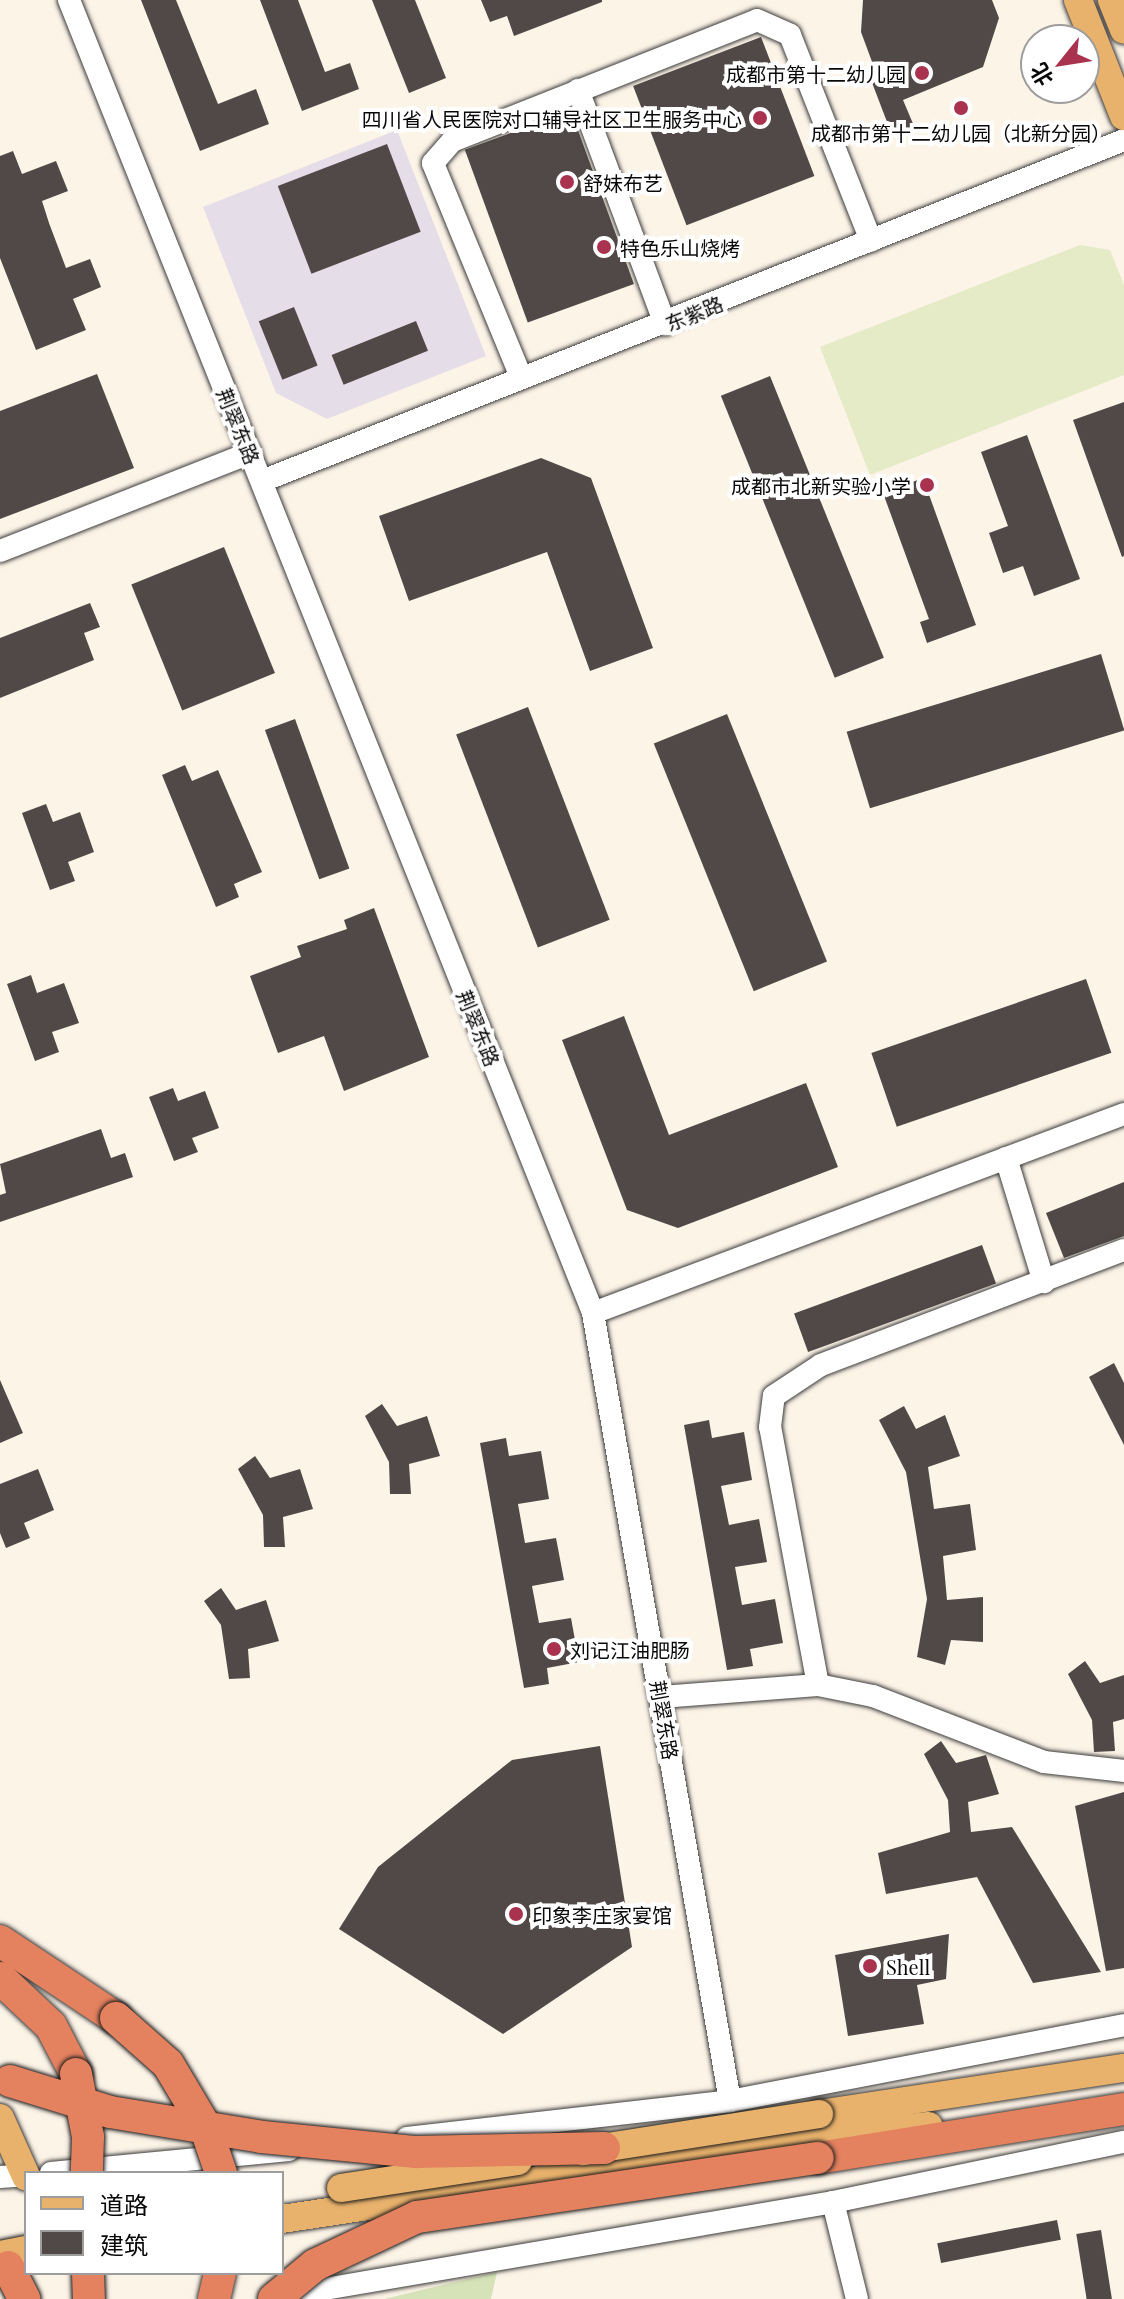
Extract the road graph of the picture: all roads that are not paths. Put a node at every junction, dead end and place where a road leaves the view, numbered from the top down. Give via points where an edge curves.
1 (69, 0) edge
2 (1078, 0) edge
3 (1112, 0) edge
4 (1124, 30) edge
5 (578, 90) junction
6 (1124, 116) edge
7 (1124, 140) edge
8 (871, 241) junction
9 (665, 324) junction
10 (521, 377) junction
11 (250, 453) junction
12 (262, 481) junction
13 (0, 551) edge
14 (1124, 1114) edge
15 (1006, 1158) junction
16 (1124, 1250) edge
17 (1044, 1282) junction
18 (593, 1313) junction
19 (818, 1685) junction
20 (661, 1697) junction
21 (1124, 1771) edge
22 (0, 1941) edge
23 (0, 1978) edge
24 (1124, 2025) edge
25 (1124, 2068) edge
26 (0, 2079) edge
27 (730, 2101) junction
28 (1124, 2108) edge
29 (0, 2118) edge
30 (823, 2136) junction
31 (1124, 2142) edge
32 (604, 2148) junction
33 (70, 2171) edge
34 (87, 2171) edge
35 (220, 2171) edge
36 (24, 2172) edge
37 (24, 2176) edge
38 (0, 2177) edge
39 (284, 2200) edge
40 (833, 2202) junction
41 (284, 2219) edge
42 (10, 2262) edge
43 (87, 2275) edge
44 (88, 2275) edge
45 (220, 2275) edge
46 (24, 2299) edge
47 (89, 2299) edge
48 (101, 2299) edge
49 (214, 2299) edge
50 (272, 2299) edge
51 (857, 2299) edge

1 - 11 street, 荆翠东路
2 - 6 main road
3 - 4 main road
5 - 8 street via 757,20 790,35
5 - 9 street
5 - 10 street via 452,141 433,163
7 - 8 street, 东紫路
8 - 9 street, 东紫路
9 - 10 street, 东紫路
10 - 12 street, 东紫路
11 - 12 street, 荆翠东路
11 - 13 street
12 - 18 street, 荆翠东路
14 - 15 street
15 - 17 street
15 - 18 street
16 - 17 street
17 - 19 street via 821,1365 774,1396 770,1427
18 - 20 street, 荆翠东路
19 - 20 street
19 - 21 street via 873,1696 1044,1762 1074,1770
20 - 27 street, 荆翠东路
22 - 35 highway, bridge via 116,2018 168,2064 205,2126
23 - 34 highway, bridge via 51,2026 76,2074 88,2137
24 - 27 street
25 - 30 main road
26 - 32 highway, bridge via 110,2112 262,2137 416,2152
27 - 33 street
28 - 30 highway
29 - 36 main road
30 - 32 main road, bridge
30 - 41 main road
30 - 50 highway, bridge via 417,2217 315,2265
31 - 40 street
32 - 39 main road, bridge
37 - 38 street
40 - 50 street
40 - 51 street
42 - 46 highway, bridge
43 - 47 highway, bridge
44 - 48 main road
45 - 49 highway

